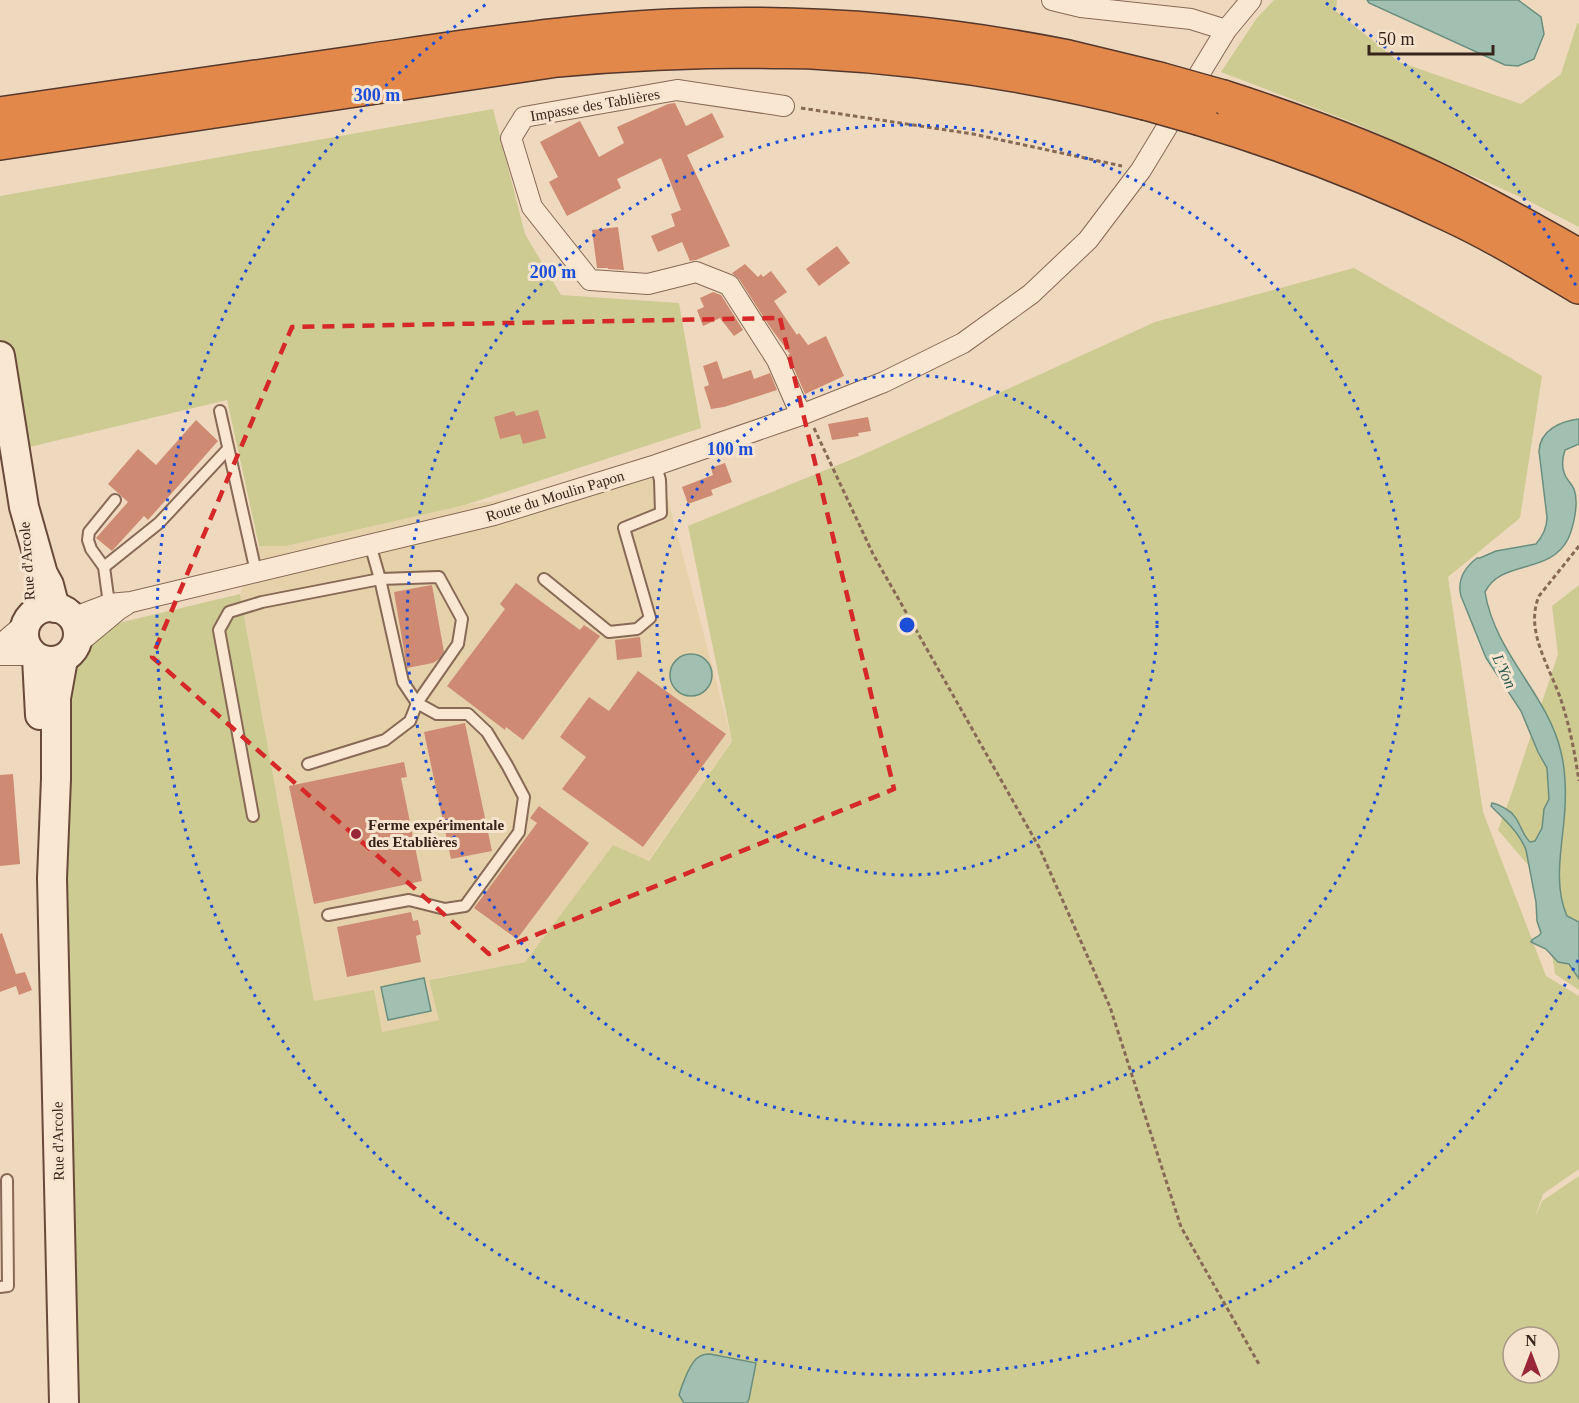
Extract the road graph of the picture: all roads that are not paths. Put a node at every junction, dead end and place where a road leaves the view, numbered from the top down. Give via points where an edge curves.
1 (1052, 0) edge
2 (1251, 0) edge
3 (1226, 30) junction
4 (1152, 91) junction
5 (784, 105) road end
6 (1212, 108) junction
7 (0, 114) edge
8 (0, 143) edge
9 (1579, 256) edge
10 (1579, 286) edge
11 (0, 356) edge
12 (219, 411) dead end
13 (801, 415) junction
14 (228, 448) junction
15 (656, 465) junction
16 (115, 500) dead end
17 (370, 544) junction
18 (104, 567) junction
19 (256, 572) junction
20 (380, 579) junction
21 (544, 579) dead end
22 (131, 602) junction
23 (109, 604) junction
24 (49, 635) junction
25 (0, 645) edge
26 (0, 655) edge
27 (417, 703) junction
28 (308, 764) dead end
29 (253, 816) dead end
30 (328, 915) dead end
31 (7, 1180) dead end
32 (0, 1287) edge
33 (64, 1403) edge

1 - 3 street via 1081,7 1191,19
2 - 3 street, Route du Moulin Papon
3 - 13 street, Route du Moulin Papon via 1141,170 1088,240 1031,294 963,343 884,382
4 - 6 highway, bridge
4 - 7 highway via 1068,57 984,42 835,28 707,25 540,36
4 - 8 highway via 1093,90 908,60 811,52 703,51 557,60
5 - 13 street, Impasse des Tablières via 677,90 524,117 511,138 532,207 590,280 648,284 696,272 729,285 777,360
6 - 9 highway via 1328,133 1444,183
6 - 10 highway via 1453,216
11 - 24 main road, Rue d'Arcole via 24,507 23,549 30,584
12 - 14 lane
13 - 15 street, Route du Moulin Papon
14 - 18 lane via 159,523
14 - 19 lane
15 - 17 street, Route du Moulin Papon via 494,515
15 - 21 lane via 661,513 624,528 650,618 637,629 609,632
16 - 18 lane via 89,532 91,549
17 - 19 street, Route du Moulin Papon
17 - 20 lane
18 - 23 lane
19 - 22 street, Route du Moulin Papon
20 - 27 lane via 403,681
20 - 27 lane via 439,577 462,619 458,644
20 - 29 lane via 229,612 219,630
22 - 23 street, Route du Moulin Papon
22 - 24 street, Route du Moulin Papon
23 - 24 street, Route du Moulin Papon
24 - 25 street
24 - 26 street
24 - 33 main road, Rue d'Arcole via 56,698 52,878
27 - 28 lane via 410,721 385,740
27 - 30 lane via 437,714 468,714 487,732 524,797 519,832 465,906 445,909 409,900
31 - 32 lane via 8,1286

